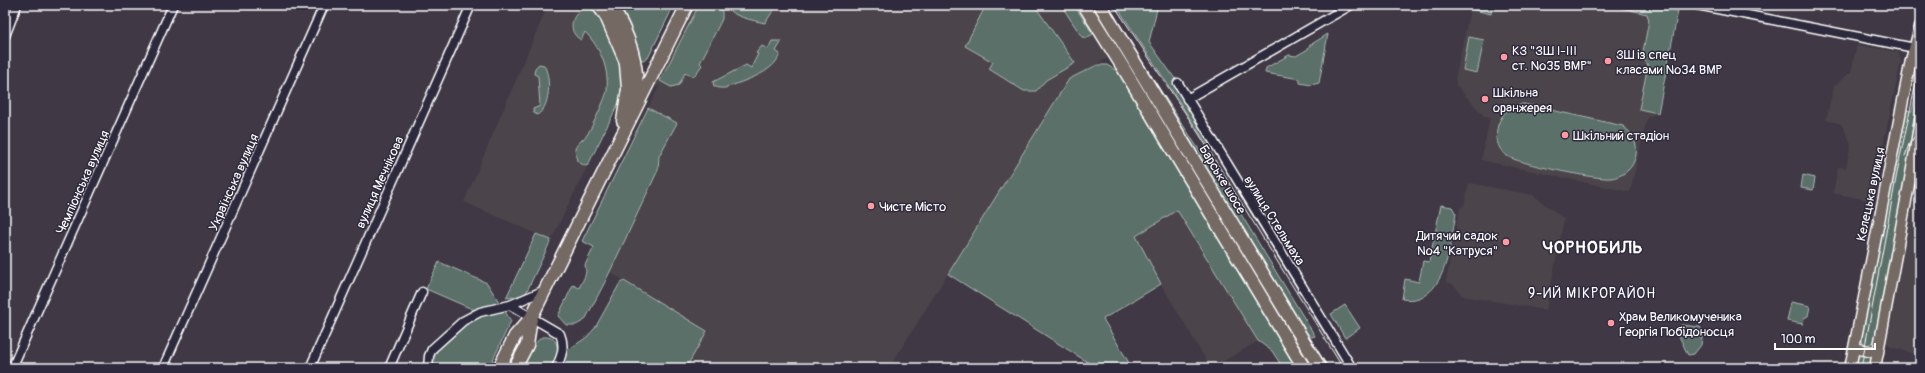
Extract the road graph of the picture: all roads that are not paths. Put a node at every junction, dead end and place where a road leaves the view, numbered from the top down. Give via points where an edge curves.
1 (17, 5) edge
2 (172, 5) edge
3 (324, 5) edge
4 (471, 5) edge
5 (598, 5) edge
6 (610, 5) edge
7 (687, 5) edge
8 (1084, 5) edge
9 (1100, 5) edge
10 (1350, 5) edge
11 (1697, 5) edge
12 (1920, 27) edge
13 (5, 36) edge
14 (1917, 49) edge
15 (626, 61) junction
16 (637, 77) junction
17 (649, 80) junction
18 (1178, 83) dead end
19 (1187, 99) junction
20 (633, 111) junction
21 (1920, 120) edge
22 (620, 136) junction
23 (546, 290) junction
24 (422, 292) dead end
25 (510, 305) junction
26 (532, 318) junction
27 (1854, 348) junction
28 (1878, 353) junction
29 (1312, 354) junction
30 (1302, 365) edge
31 (12, 368) edge
32 (163, 368) edge
33 (310, 368) edge
34 (389, 368) edge
35 (428, 368) edge
36 (499, 368) edge
37 (515, 368) edge
38 (556, 368) edge
39 (1320, 368) edge
40 (1352, 368) edge
41 (1850, 368) edge
42 (1875, 368) edge

1 - 13 street
2 - 31 street, Чемпіонська вулиця
3 - 32 street, Українська вулиця
4 - 33 street, вулиця Мечнікова
5 - 15 highway via 606,16
6 - 16 highway via 634,58
7 - 17 highway
8 - 30 highway
9 - 29 highway, Барське шосе
10 - 19 street
11 - 14 street
12 - 14 main road, Келецька вулиця
14 - 27 main road, Келецька вулиця
15 - 16 highway via 629,69
15 - 22 highway via 628,90
16 - 17 highway
16 - 20 highway
17 - 20 highway
18 - 19 street, вулиця Стельмаха
19 - 40 street, вулиця Стельмаха
20 - 22 highway
21 - 28 main road
22 - 23 highway
23 - 25 street
23 - 26 highway
24 - 34 street
25 - 26 street
25 - 35 street via 480,312 463,321 432,349
26 - 36 highway via 515,336
26 - 37 highway via 527,345
26 - 38 street via 560,334 564,346
27 - 28 main road
27 - 41 main road, Келецька вулиця
28 - 42 main road
29 - 30 highway
29 - 39 highway, Барське шосе

